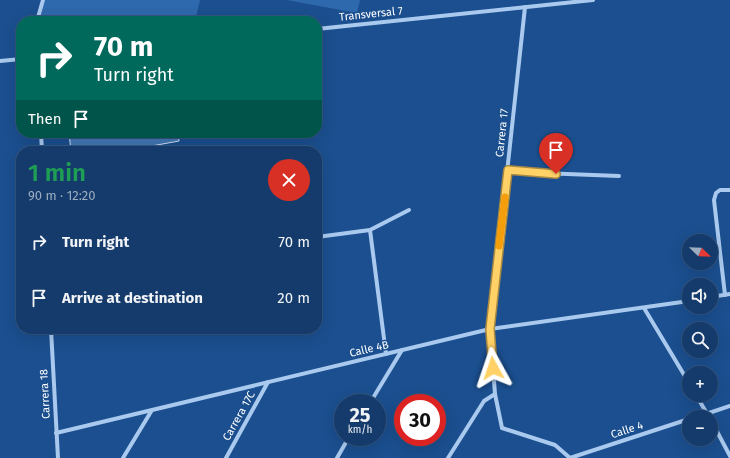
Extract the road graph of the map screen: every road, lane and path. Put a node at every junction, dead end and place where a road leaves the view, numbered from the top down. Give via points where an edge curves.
1 (43, 0) edge
2 (593, 0) edge
3 (525, 7) junction
4 (38, 16) edge
5 (322, 28) edge
6 (16, 59) edge
7 (0, 61) edge
8 (508, 170) junction
9 (619, 176) dead end
10 (730, 190) edge
11 (409, 210) dead end
12 (370, 230) junction
13 (322, 236) edge
14 (730, 294) edge
15 (725, 295) junction
16 (718, 296) edge
17 (682, 302) edge
18 (644, 308) junction
19 (490, 329) junction
20 (51, 334) edge
21 (402, 350) junction
22 (386, 354) junction
23 (682, 371) edge
24 (268, 382) junction
25 (375, 394) edge
26 (495, 394) junction
27 (730, 406) edge
28 (152, 410) junction
29 (718, 411) edge
30 (682, 421) edge
31 (502, 428) joint
32 (56, 433) junction
33 (718, 433) edge
34 (344, 446) edge
35 (730, 456) edge
36 (58, 458) edge
37 (123, 458) edge
38 (226, 458) edge
39 (337, 458) edge
40 (448, 458) edge
41 (570, 458) edge

1 - 4 street
2 - 3 street, Transversal 7
3 - 5 street, Transversal 7
3 - 8 street, Carrera 17
6 - 7 street
8 - 9 street
8 - 19 street, Carrera 17
10 - 15 street via 720,190 714,200
11 - 12 street
12 - 13 street
12 - 22 street
14 - 15 street
15 - 16 street
17 - 18 street, Calle 4B
18 - 19 street, Calle 4B
18 - 23 street
19 - 21 street, Calle 4B
19 - 26 street, Carrera 17
20 - 32 street, Carrera 18
21 - 22 street, Calle 4B
21 - 25 street
22 - 24 street, Calle 4B
24 - 28 street, Calle 4B
24 - 38 street, Carrera 17C
26 - 31 street, Carrera 17
26 - 40 street via 484,401
27 - 29 street
28 - 32 street, Calle 4B
28 - 37 street
30 - 41 street, Calle 4
31 - 41 street, Calle 4 via 555,445
32 - 36 street, Carrera 18
33 - 35 street
34 - 39 street

